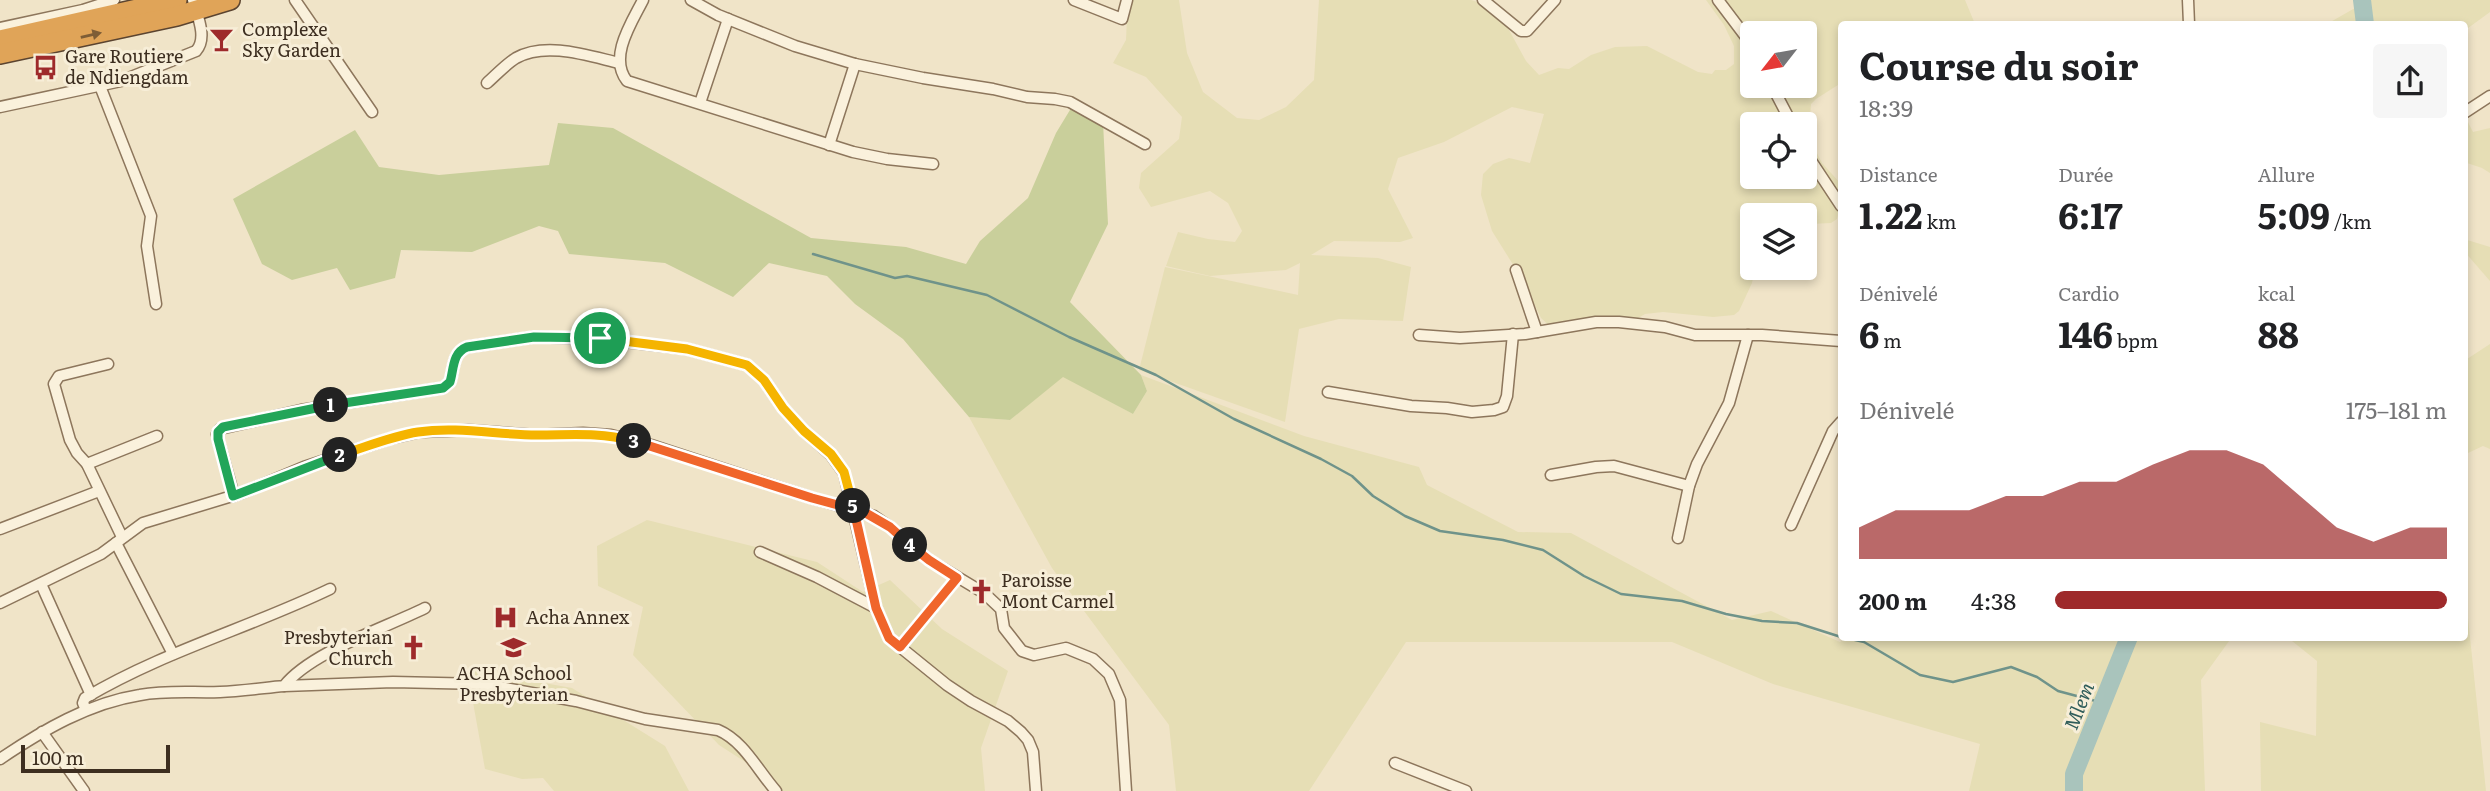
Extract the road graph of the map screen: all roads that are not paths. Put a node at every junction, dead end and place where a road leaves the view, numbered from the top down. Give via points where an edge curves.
1 (114, 0) edge
2 (177, 0) edge
3 (230, 0) edge
4 (295, 0) edge
5 (643, 0) edge
6 (691, 0) edge
7 (1074, 0) edge
8 (1126, 0) edge
9 (1483, 0) edge
10 (1555, 0) edge
11 (1718, 0) edge
12 (2188, 0) edge
13 (194, 5) edge
14 (728, 19) junction
15 (2189, 21) edge
16 (0, 28) edge
17 (1740, 29) edge
18 (0, 40) edge
19 (0, 54) edge
20 (619, 63) junction
21 (855, 64) junction
22 (487, 83) dead end
23 (100, 86) junction
24 (2490, 96) edge
25 (700, 103) junction
26 (0, 107) edge
27 (2468, 110) edge
28 (372, 112) dead end
29 (1145, 144) dead end
30 (829, 145) junction
31 (933, 164) dead end
32 (1817, 170) edge
33 (1838, 201) edge
34 (1516, 270) dead end
35 (156, 304) dead end
36 (1537, 332) junction
37 (1513, 334) junction
38 (1419, 335) dead end
39 (1748, 335) junction
40 (1838, 341) edge
41 (108, 364) dead end
42 (1328, 392) dead end
43 (1838, 425) edge
44 (157, 436) dead end
45 (87, 464) junction
46 (1551, 475) dead end
47 (1689, 486) junction
48 (99, 491) junction
49 (233, 496) junction
50 (855, 511) junction
51 (1791, 525) dead end
52 (0, 529) edge
53 (1678, 538) dead end
54 (119, 540) junction
55 (760, 552) dead end
56 (957, 578) junction
57 (41, 584) junction
58 (330, 589) dead end
59 (0, 603) edge
60 (425, 608) dead end
61 (876, 608) junction
62 (900, 647) junction
63 (173, 654) junction
64 (285, 686) junction
65 (91, 695) junction
66 (86, 710) junction
67 (42, 732) junction
68 (0, 759) edge
69 (1395, 763) dead end
70 (1036, 786) edge
71 (84, 791) edge
72 (776, 791) edge
73 (1126, 791) edge
74 (1466, 791) edge

1 - 16 street
2 - 18 highway
3 - 13 highway
4 - 28 street
5 - 20 street via 626,33
6 - 14 street
7 - 8 street via 1122,19
9 - 10 street via 1527,32
11 - 17 street
12 - 15 street
19 -> 13 highway
13 - 23 street via 202,37 196,51
14 - 21 street
14 - 25 street
20 - 22 street via 550,50 529,52
20 - 25 street via 627,81
21 - 29 street via 1063,100
21 - 30 street
23 - 26 street
23 - 35 street via 148,207 148,261
24 - 27 street
25 - 30 street
30 - 31 street
32 - 33 street
34 - 36 street
36 - 37 street
36 - 39 street via 1619,322 1695,335
37 - 38 street
37 - 42 street via 1507,397 1503,407 1494,410 1411,407
39 - 40 street
39 - 47 street via 1730,403
41 - 45 street via 54,380 71,440
43 - 51 street
44 - 45 street
45 - 48 street
46 - 47 street via 1614,466
47 - 53 street
48 - 52 street
48 - 54 street
49 - 50 street via 304,467 421,432 583,432 651,445
49 - 50 street via 217,434 223,427 443,388 450,382 460,350 508,340 568,337 687,349 747,365 804,431 831,454 844,472
49 - 54 street via 143,523
50 - 56 street via 874,516
50 - 61 street
54 - 57 street
54 - 63 street
55 - 61 street
56 - 62 street
56 - 73 street via 1001,609 1004,628 1022,651 1034,655 1066,648 1093,659 1109,674 1120,700
57 - 59 street
57 - 65 street
58 - 63 street
60 - 64 street via 339,648
61 - 62 street via 889,638
62 - 70 street via 947,685 1021,732 1033,752
63 - 65 street
64 - 66 street via 157,692
64 - 72 street via 483,684 718,730 729,734
65 - 66 street via 83,700
66 - 67 street
67 - 68 street
67 - 71 street
69 - 74 street

